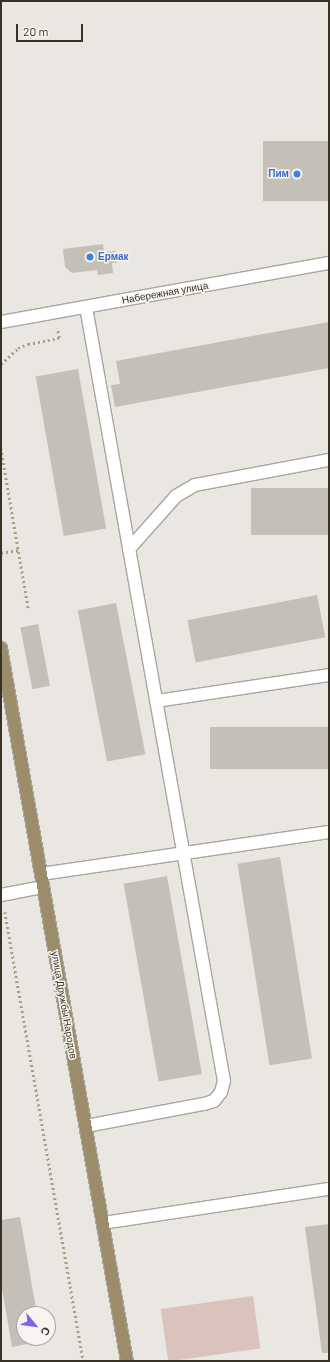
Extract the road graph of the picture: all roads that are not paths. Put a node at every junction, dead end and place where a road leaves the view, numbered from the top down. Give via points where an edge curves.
1 (329, 264) edge
2 (86, 307) junction
3 (1, 322) edge
4 (329, 460) edge
5 (129, 549) junction
6 (1, 648) edge
7 (329, 674) edge
8 (157, 702) junction
9 (329, 832) edge
10 (184, 852) junction
11 (41, 874) junction
12 (43, 887) junction
13 (1, 895) edge
14 (86, 1126) junction
15 (329, 1189) edge
16 (103, 1223) junction
17 (128, 1361) edge

1 - 2 street, Набережная улица
2 - 3 street, Набережная улица
2 - 5 street
4 - 5 street via 195,485 176,496
5 - 8 street
6 - 11 main road, улица Дружбы Народов
7 - 8 street
8 - 10 street
9 - 10 street
10 - 11 street
10 - 14 street via 224,1081 214,1100 204,1104
11 - 12 main road, улица Дружбы Народов
12 - 13 street
12 - 14 main road, улица Дружбы Народов
14 - 16 main road, улица Дружбы Народов
15 - 16 street
16 - 17 main road, улица Дружбы Народов

